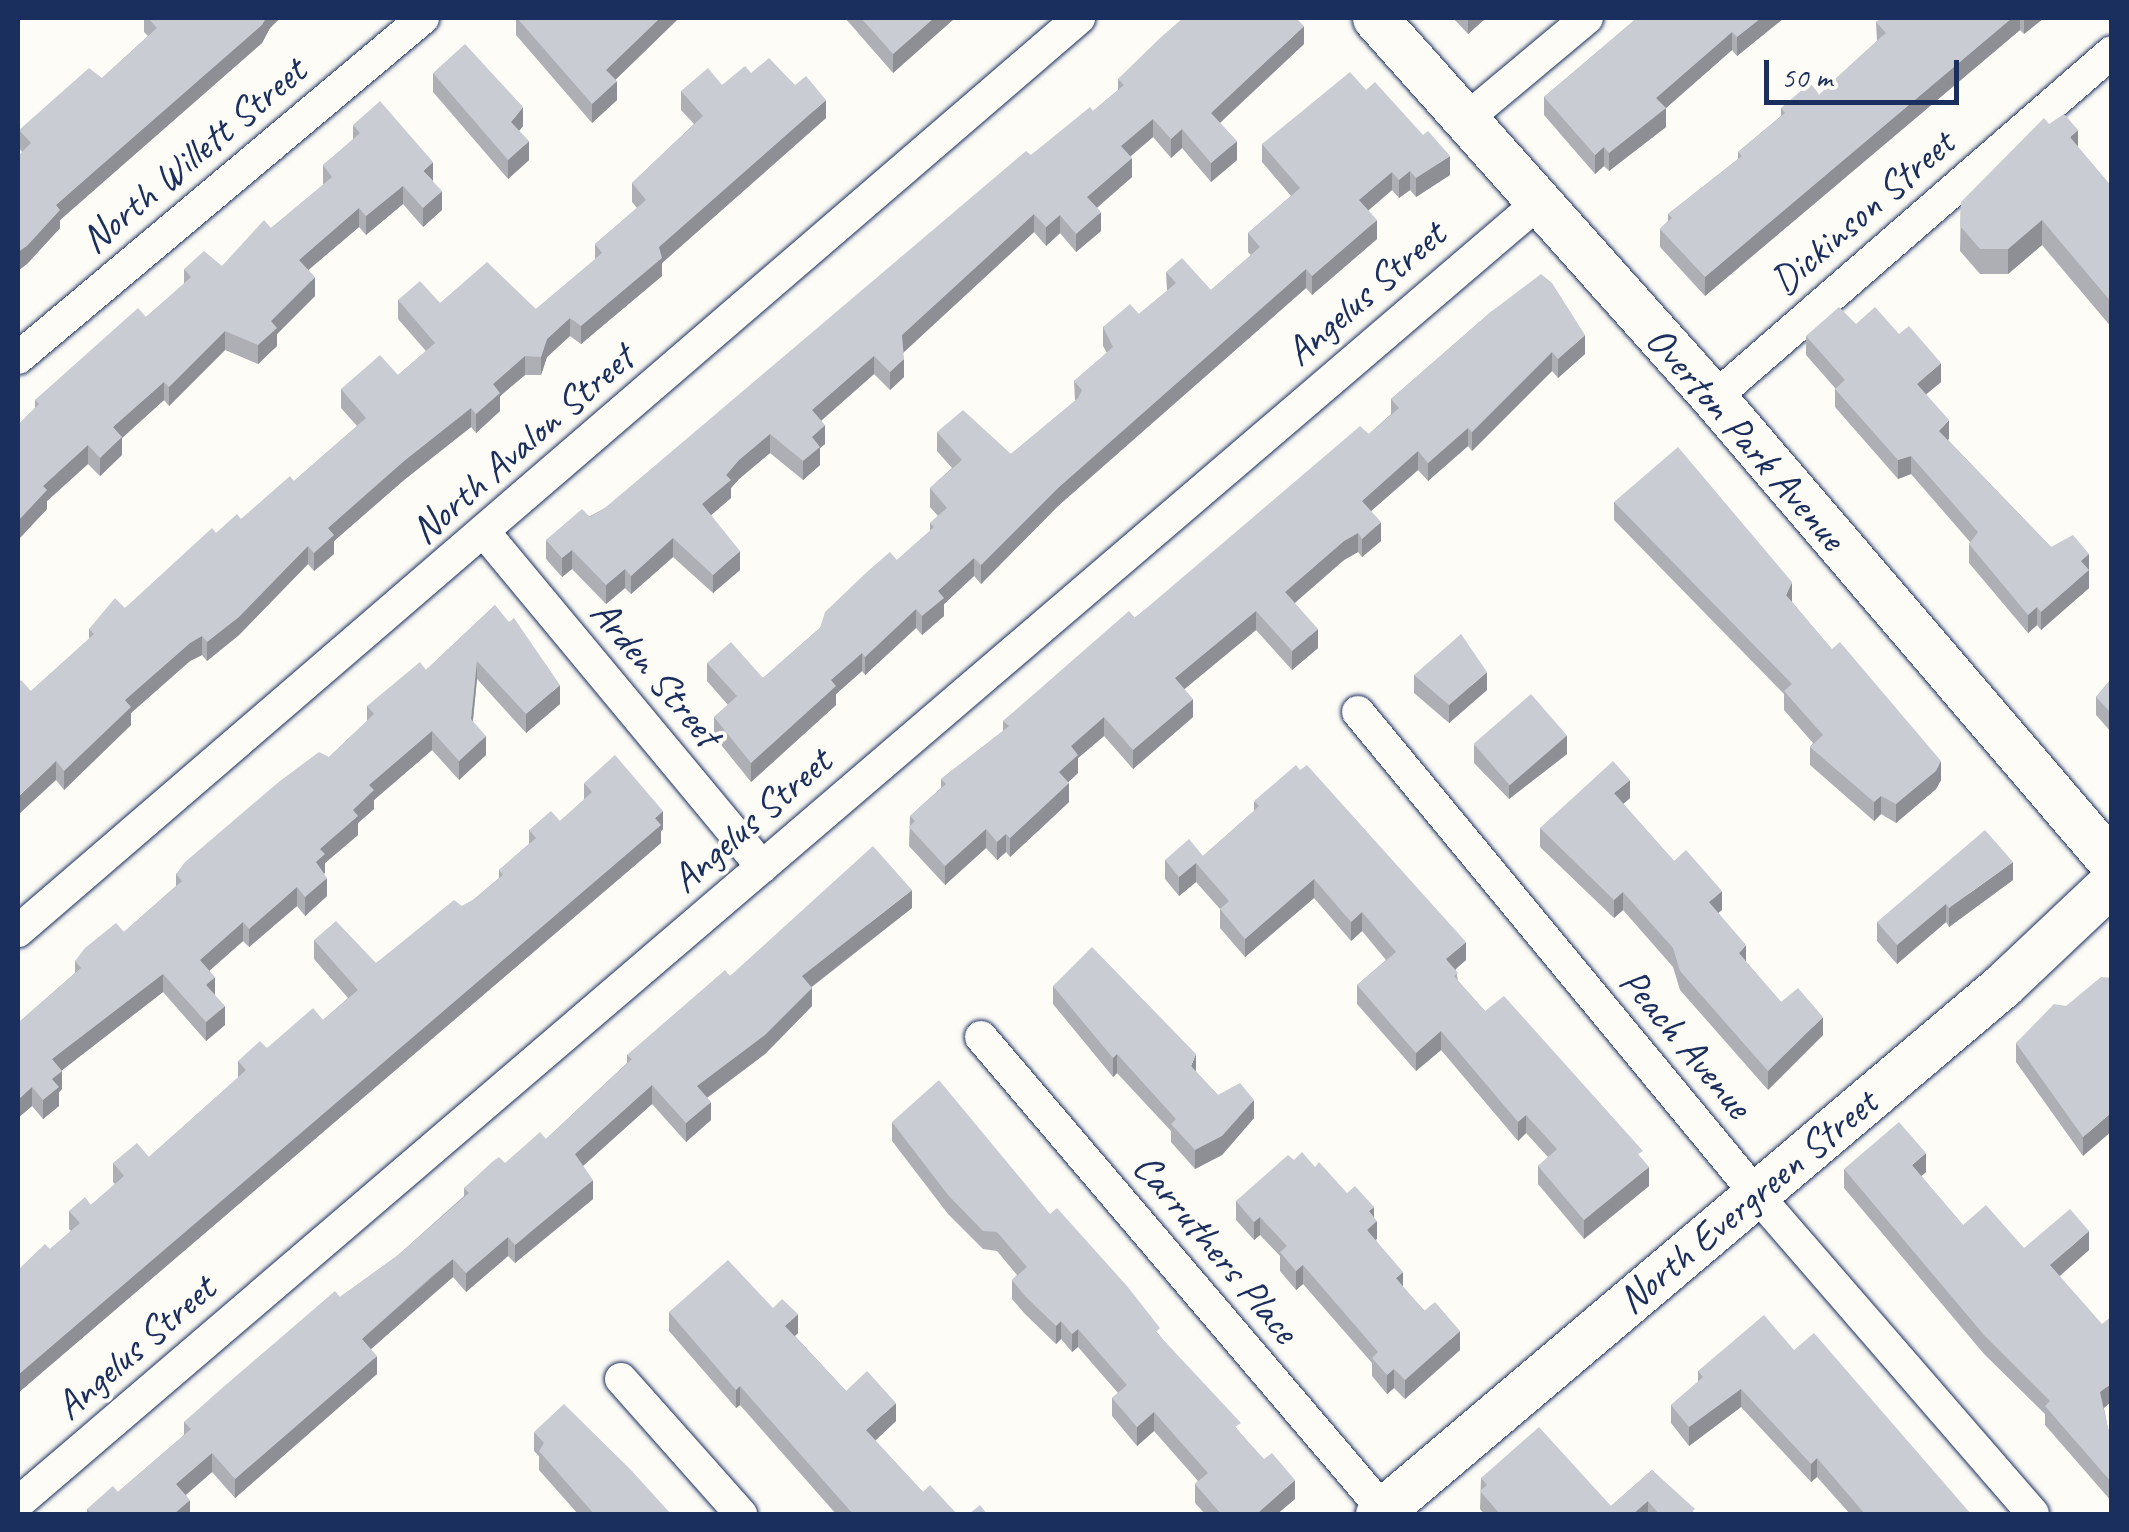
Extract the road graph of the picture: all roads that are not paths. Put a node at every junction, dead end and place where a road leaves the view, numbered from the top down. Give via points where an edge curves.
1 (423, 18) edge
2 (1078, 18) edge
3 (1375, 18) edge
4 (1587, 18) edge
5 (2106, 68) edge
6 (1465, 120) junction
7 (1539, 202) junction
8 (18, 358) edge
9 (1714, 398) junction
10 (484, 532) junction
11 (1358, 712) dead end
12 (2112, 863) edge
13 (762, 867) junction
14 (2112, 882) edge
15 (18, 931) edge
16 (981, 1037) dead end
17 (1756, 1194) junction
18 (621, 1380) dead end
19 (18, 1503) edge
20 (1383, 1513) edge
21 (740, 1514) edge
22 (2033, 1514) edge

1 - 8 street, North Willett Street
2 - 10 street, North Avalon Street
3 - 6 street, Overton Park Avenue
4 - 6 street
5 - 9 street, Dickinson Street
6 - 7 street, Overton Park Avenue
7 - 9 street, Overton Park Avenue
7 - 13 street, Angelus Street
9 - 12 street, Overton Park Avenue
10 - 13 street, Arden Street
10 - 15 street, North Avalon Street
11 - 17 street, Peach Avenue
13 - 19 street, Angelus Street
14 - 17 street, North Evergreen Street via 2003,985
16 - 20 street, Carruthers Place
17 - 20 street, North Evergreen Street
17 - 22 street, Peach Avenue
18 - 21 street

